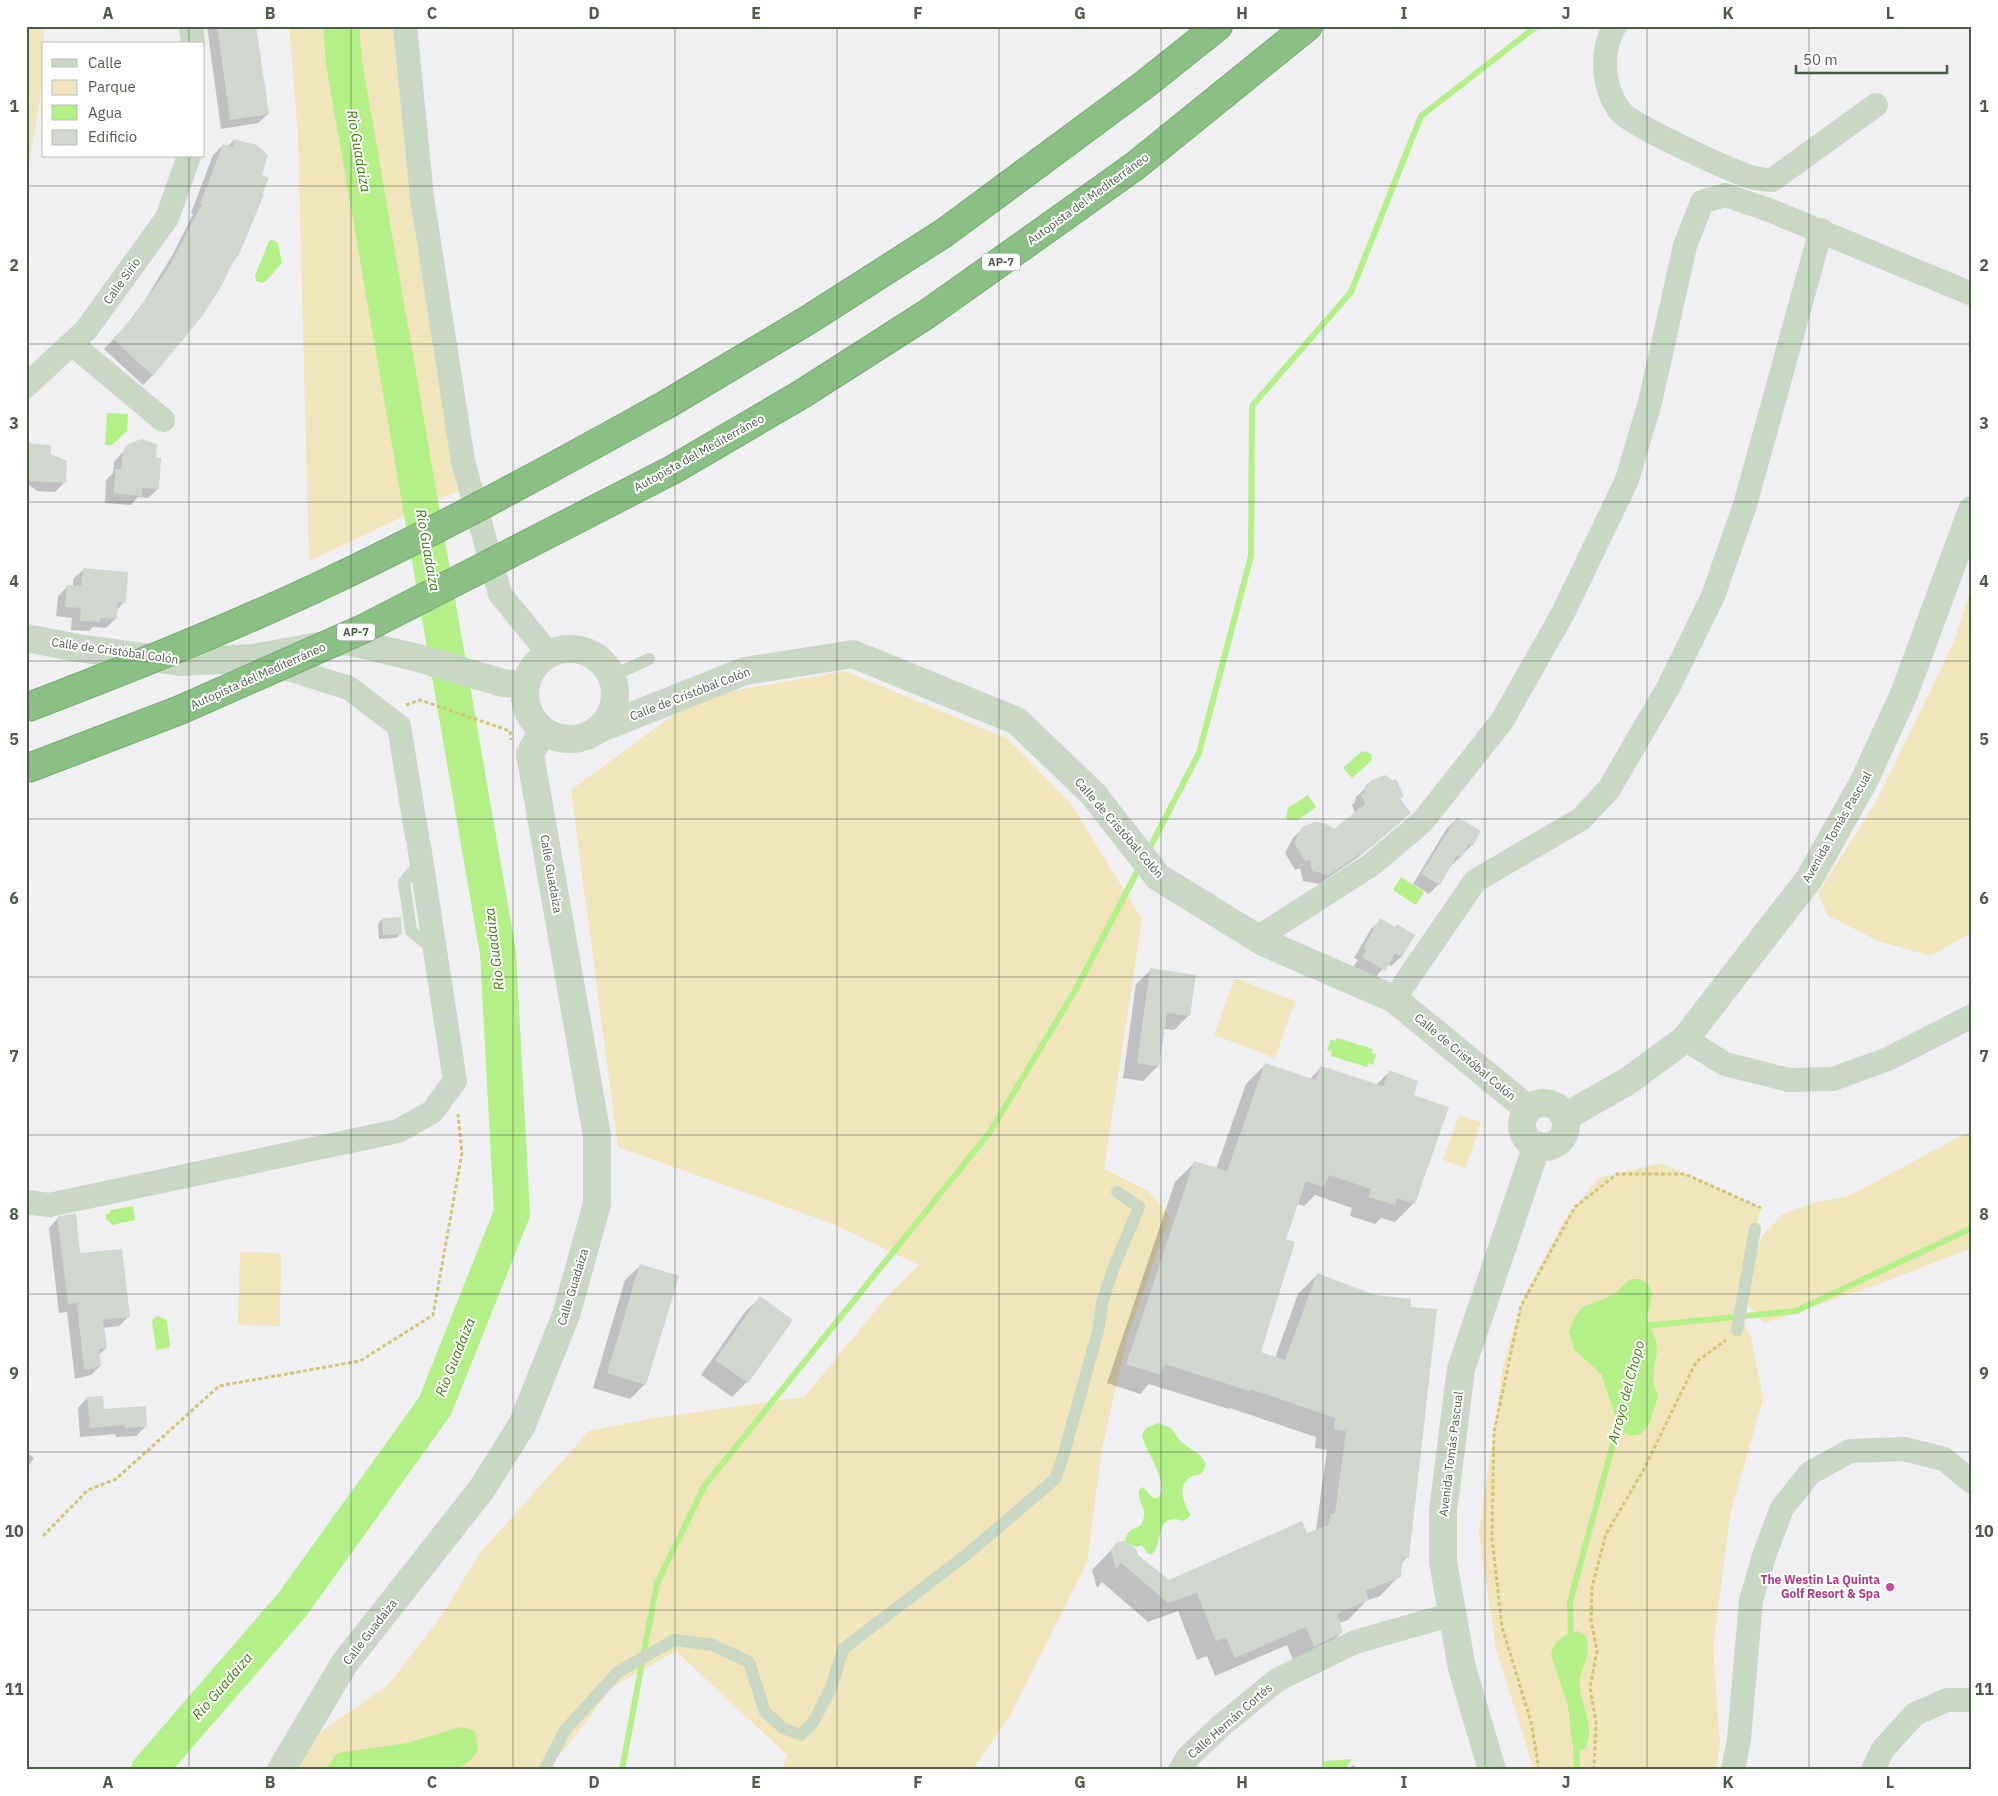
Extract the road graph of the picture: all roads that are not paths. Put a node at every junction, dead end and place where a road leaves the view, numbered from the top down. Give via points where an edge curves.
1 (191, 26) edge
2 (405, 26) edge
3 (1218, 26) edge
4 (1308, 26) edge
5 (1616, 26) edge
6 (193, 42) edge
7 (1876, 105) dead end
8 (188, 158) edge
9 (1772, 180) junction
10 (1769, 210) junction
11 (1820, 230) junction
12 (1972, 294) edge
13 (72, 344) junction
14 (26, 386) edge
15 (163, 420) dead end
16 (1972, 510) edge
17 (26, 638) edge
18 (549, 654) junction
19 (253, 658) junction
20 (649, 659) dead end
21 (612, 676) junction
22 (514, 684) junction
23 (26, 708) edge
24 (599, 729) junction
25 (543, 730) junction
26 (26, 769) edge
27 (1257, 938) junction
28 (1394, 999) junction
29 (1972, 1016) edge
30 (1685, 1039) junction
31 (1528, 1109) junction
32 (1565, 1117) junction
33 (1537, 1145) junction
34 (1117, 1192) dead end
35 (26, 1202) edge
36 (1755, 1229) dead end
37 (1737, 1330) road end
38 (1972, 1482) edge
39 (1453, 1614) junction
40 (1972, 1700) edge
41 (281, 1770) edge
42 (544, 1770) edge
43 (1180, 1770) edge
44 (1492, 1770) edge
45 (1733, 1770) edge
46 (1873, 1770) edge

1 - 6 street
2 - 18 street via 422,196 464,461 500,594
3 - 23 highway, bridge via 1144,86 944,233 669,403 505,494 320,586 144,662
4 - 26 highway, Autopista del Mediterráneo / AP-7, bridge via 1134,166 927,314 802,394 674,469 363,629 180,710
5 - 9 street via 1608,37 1605,57 1610,92 1621,112 1636,124 1733,170 1754,178
7 - 9 street
8 - 13 street, Calle Sirio via 167,218 86,330
9 - 10 street
10 - 11 street
10 - 27 street via 1725,195 1702,202 1685,246 1650,402 1627,480 1562,613 1502,721 1422,822 1371,864
11 - 12 street
11 - 28 street via 1745,505 1714,596 1669,686 1609,789 1581,819 1475,881
13 - 14 street, Calle Sirio
13 - 15 street
16 - 30 street, Avenida Tomás Pascual via 1904,694 1864,781 1809,879
17 - 19 street, Calle de Cristóbal Colón via 181,662
18 - 21 street via 578,650 592,654 604,663
18 - 22 street
19 - 22 street, Calle de Cristóbal Colón via 347,641
19 - 35 street via 349,688 399,726 455,1081 432,1112 398,1131 49,1205
20 - 21 lane
21 - 24 street via 616,690 614,704 609,718
22 - 25 street via 526,698 534,721
24 - 25 street via 572,739 556,737
24 - 27 street, Calle de Cristóbal Colón via 744,671 853,654 1017,721 1093,794 1158,877
25 - 41 street, Calle Guadaiza via 530,754 598,1136 597,1204 566,1315 522,1426 481,1490 344,1664
27 - 28 street, Calle de Cristóbal Colón
28 - 31 street, Calle de Cristóbal Colón
29 - 30 street via 1888,1059 1833,1079 1789,1080 1725,1064
30 - 32 street, Avenida Tomás Pascual via 1628,1081
31 - 32 street via 1548,1103 1556,1105
31 - 33 street via 1523,1130
32 - 33 street via 1566,1131 1558,1142 1544,1147
33 - 39 street, Avenida Tomás Pascual via 1462,1369 1443,1511 1443,1562
34 - 42 lane via 1139,1207 1105,1294 1098,1331 1055,1479 966,1555 843,1649 831,1688 814,1721 801,1735 783,1728 764,1712 749,1662 713,1645 674,1640 618,1672 565,1730
36 - 37 lane
38 - 45 street via 1944,1459 1904,1449 1850,1451 1810,1473 1782,1508 1751,1600 1739,1739
39 - 43 street, Calle Hernán Cortés via 1354,1642 1277,1680 1222,1725 1188,1757
39 - 44 street, Avenida Tomás Pascual via 1462,1668
40 - 46 street via 1947,1700 1915,1714 1883,1750

